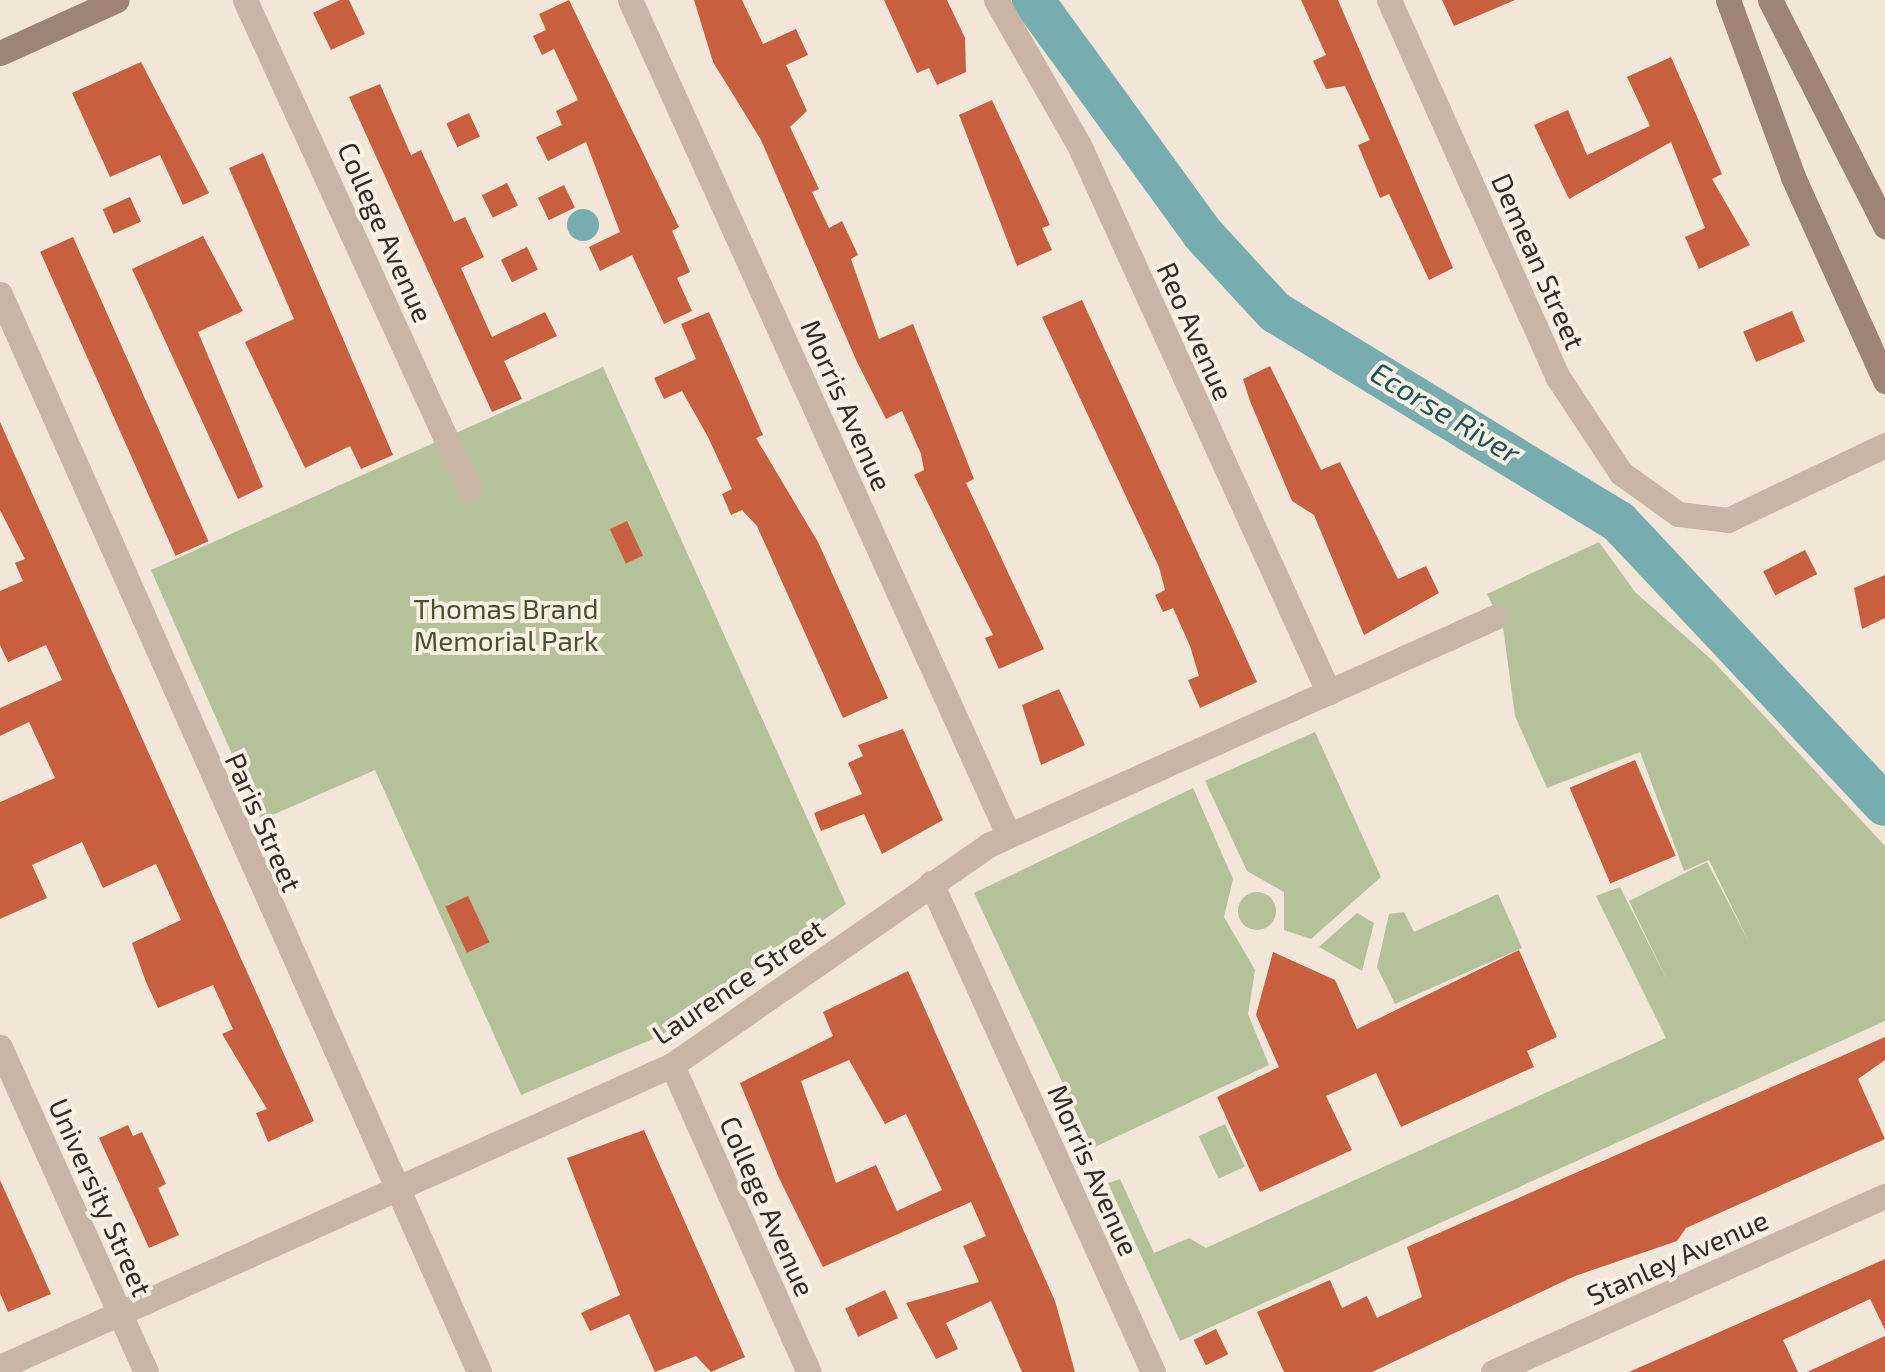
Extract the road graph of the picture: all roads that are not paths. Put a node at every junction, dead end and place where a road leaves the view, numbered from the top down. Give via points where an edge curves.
1 (117, 0) edge
2 (246, 0) edge
3 (630, 0) edge
4 (996, 0) edge
5 (1389, 0) edge
6 (1728, 0) edge
7 (1770, 0) edge
8 (0, 53) edge
9 (1885, 226) edge
10 (0, 294) edge
11 (1885, 382) edge
12 (1885, 444) edge
13 (470, 490) dead end
14 (1495, 617) dead end
15 (1329, 693) junction
16 (1008, 834) junction
17 (931, 883) junction
18 (0, 1047) edge
19 (672, 1065) junction
20 (394, 1188) junction
21 (1885, 1196) edge
22 (120, 1313) junction
23 (0, 1367) edge
24 (146, 1372) edge
25 (480, 1372) edge
26 (809, 1372) edge
27 (1153, 1372) edge
28 (1493, 1372) edge

1 - 8 main road
2 - 13 street, College Avenue
3 - 16 street, Morris Avenue
4 - 15 street, Reo Avenue via 1079,145
5 - 12 street, Demean Street via 1583,422 1621,473 1678,514 1735,518
6 - 11 main road via 1793,177
7 - 9 main road
10 - 20 street, Paris Street
14 - 15 street, Laurence Street
15 - 16 street, Laurence Street
16 - 17 street, Laurence Street
17 - 19 street, Laurence Street
17 - 27 street, Morris Avenue
18 - 22 street, University Street
19 - 20 street, Laurence Street
19 - 26 street, College Avenue
20 - 22 street, Laurence Street
20 - 25 street, Paris Street
21 - 28 street, Stanley Avenue
22 - 23 street, Laurence Street
22 - 24 street, University Street

